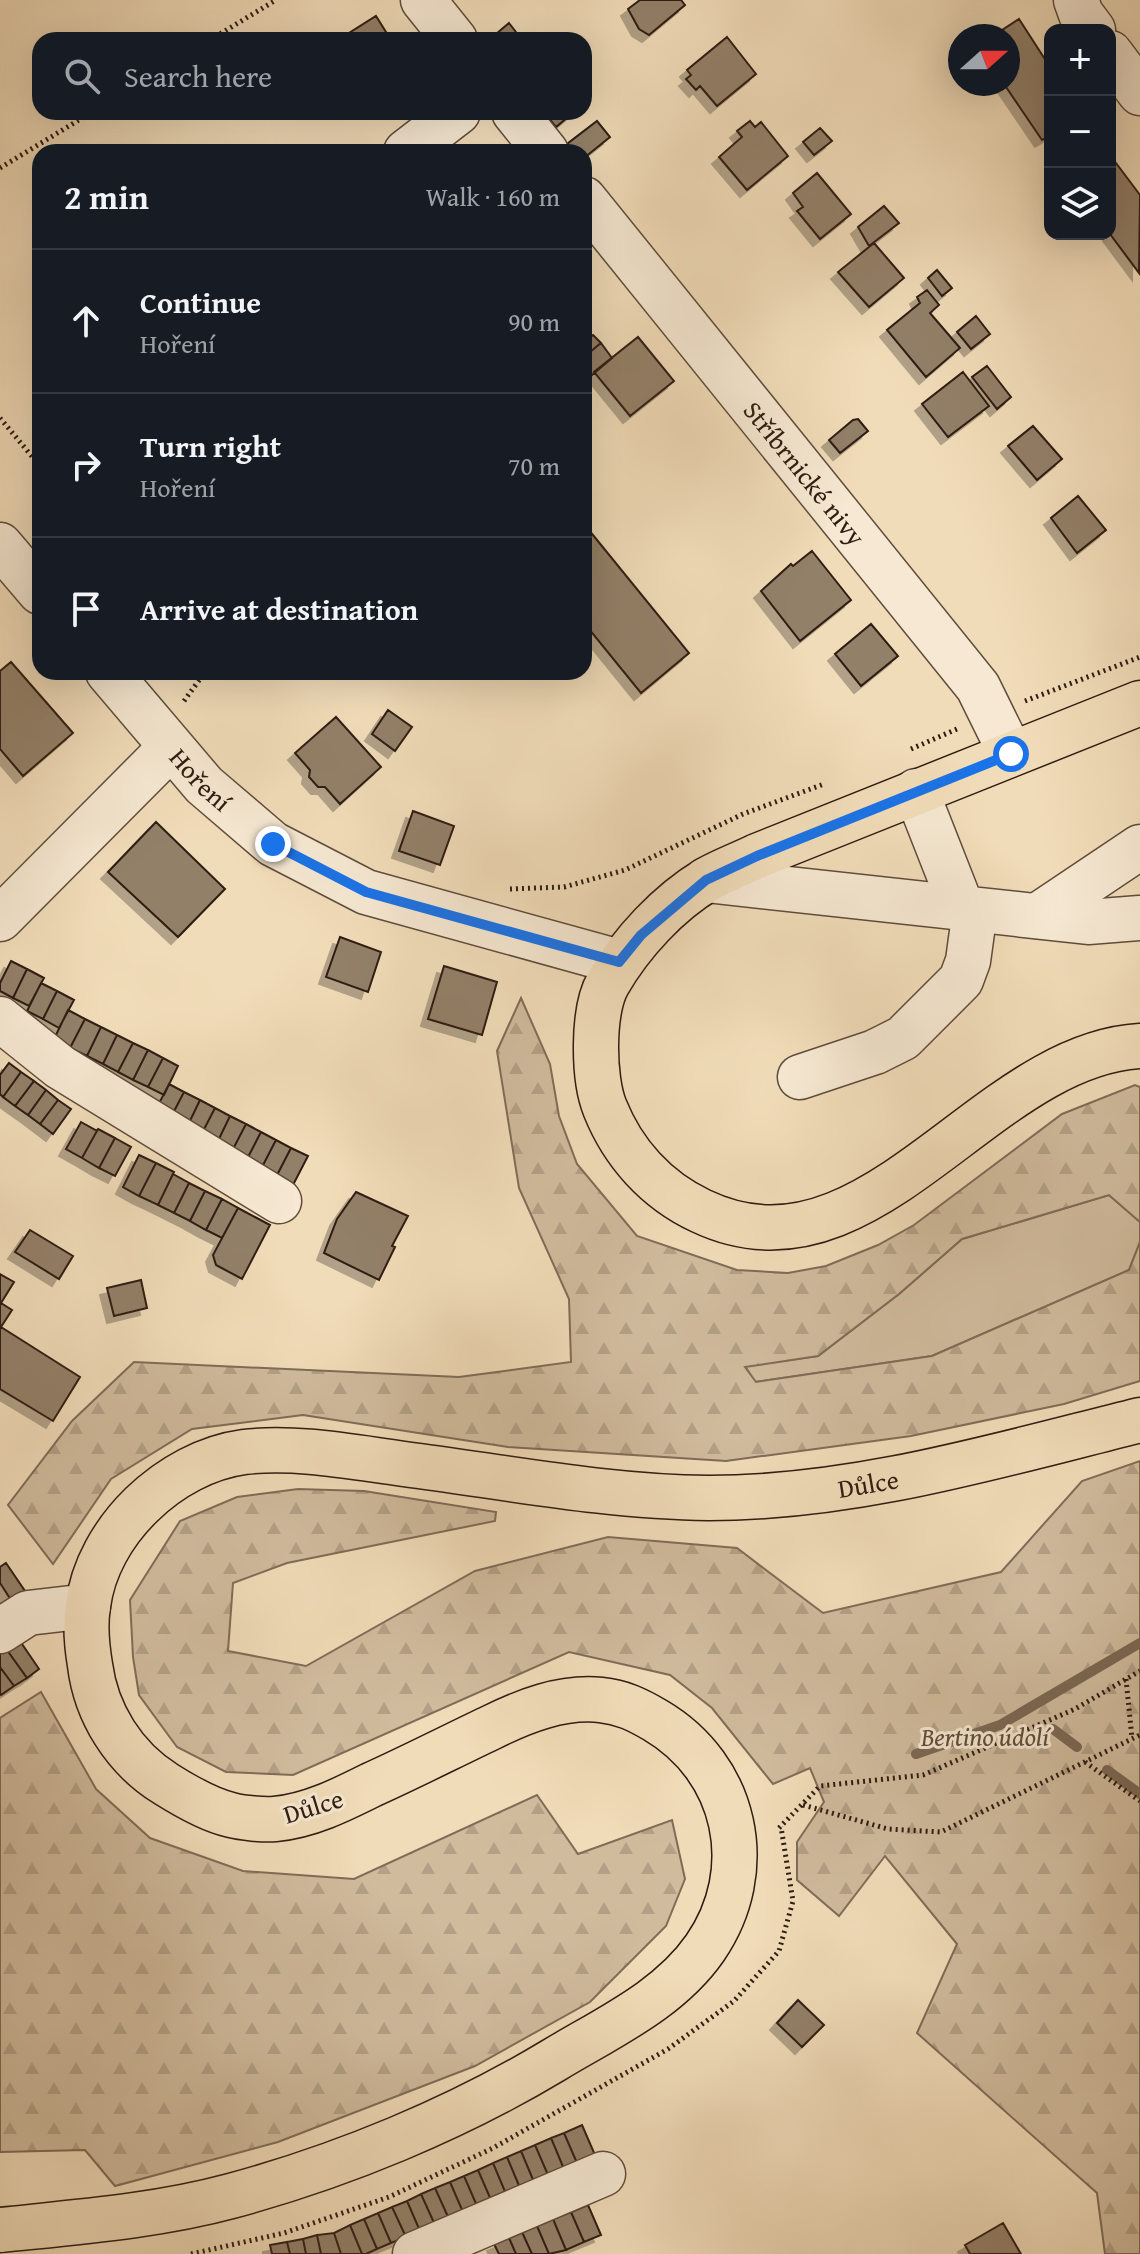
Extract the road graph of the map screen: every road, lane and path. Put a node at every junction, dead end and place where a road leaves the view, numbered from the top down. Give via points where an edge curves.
1 (276, 0) edge
2 (423, 0) edge
3 (1076, 0) edge
4 (1088, 24) edge
5 (223, 32) edge
6 (449, 32) edge
7 (1116, 61) edge
8 (1140, 93) edge
9 (79, 120) edge
10 (448, 120) edge
11 (520, 120) edge
12 (39, 144) edge
13 (416, 144) edge
14 (540, 144) edge
15 (32, 149) edge
16 (0, 168) edge
17 (592, 209) edge
18 (0, 418) edge
19 (32, 456) edge
20 (0, 545) edge
21 (32, 583) edge
22 (1140, 657) edge
23 (115, 680) edge
24 (199, 680) edge
25 (1140, 703) edge
26 (182, 704) dead end
27 (993, 714) junction
28 (171, 747) junction
29 (1011, 754) junction
30 (912, 771) junction
31 (832, 780) dead end
32 (1140, 847) edge
33 (706, 880) junction
34 (501, 889) dead end
35 (968, 909) junction
36 (1037, 916) junction
37 (1140, 918) edge
38 (0, 919) edge
39 (619, 962) junction
40 (0, 1019) edge
41 (1140, 1046) edge
42 (800, 1077) dead end
43 (279, 1201) dead end
44 (1140, 1420) edge
45 (88, 1606) junction
46 (0, 1631) edge
47 (1140, 1671) edge
48 (1126, 1679) junction
49 (1140, 1735) edge
50 (1132, 1738) junction
51 (1085, 1762) junction
52 (1140, 1801) edge
53 (803, 1805) junction
54 (781, 1827) dead end
55 (603, 2174) dead end
56 (0, 2230) edge
57 (53, 2239) edge
58 (415, 2254) edge

1 - 5 path
2 - 6 street
3 - 4 street
7 - 8 street
9 - 12 path
10 - 13 street
11 - 14 street
15 - 16 path
17 - 27 street, Stříbrnické nivy via 978,687
18 - 19 path
20 - 21 street
22 - 27 path
23 - 28 street, Hoření
24 - 26 path
25 - 29 main road
27 - 29 street, Stříbrnické nivy
27 - 30 path
28 - 38 street
28 - 39 street, Hoření via 204,785 273,844 366,892
29 - 30 main road
30 - 33 main road
30 - 35 street
31 - 34 path via 743,814 625,870 564,887
32 - 36 street
33 - 35 street
33 - 39 main road via 641,935
35 - 36 street
35 - 42 street via 968,961 961,980 903,1038
36 - 37 street via 1088,922
39 - 41 main road via 604,989 596,1066 602,1102 615,1133 648,1176 677,1200 756,1229 834,1217 869,1200 1015,1096 1079,1061 1118,1047
40 - 43 street via 60,1067
44 - 45 main road, Důlce via 868,1484 714,1498 627,1495 334,1454 239,1453 202,1463 141,1505 116,1535
45 - 46 street via 28,1613
45 - 57 main road, Důlce via 94,1692 115,1735 147,1772 229,1815 274,1819 325,1807 519,1713 567,1700 602,1700 628,1705 693,1748 716,1781 728,1813 734,1875 722,1921 668,1990 521,2080 420,2130 297,2176
47 - 48 path
48 - 50 path
48 - 53 path via 1075,1709 923,1775 820,1786
49 - 50 path
50 - 51 path
51 - 52 path
51 - 53 path via 941,1832 888,1829
53 - 54 path
55 - 58 street
56 - 57 main road, Důlce

